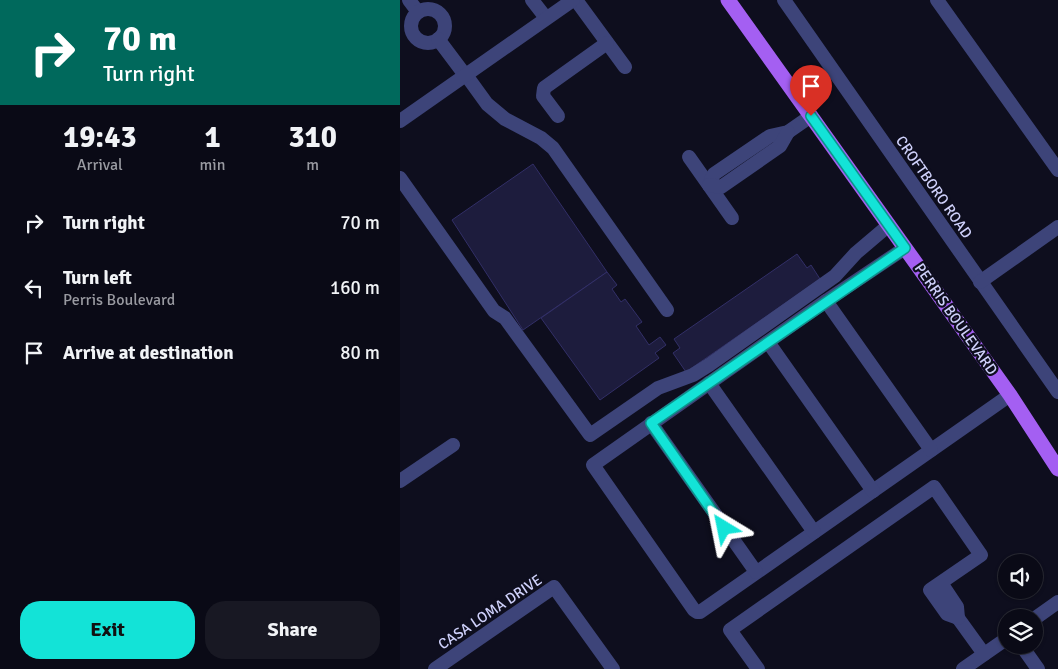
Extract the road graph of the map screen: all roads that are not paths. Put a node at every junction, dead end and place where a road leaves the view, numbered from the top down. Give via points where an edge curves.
1 (409, 0) edge
2 (532, 0) edge
3 (574, 0) edge
4 (728, 0) edge
5 (784, 0) edge
6 (937, 0) edge
7 (418, 12) junction
8 (546, 18) junction
9 (438, 39) junction
10 (608, 44) junction
11 (624, 67) dead end
12 (465, 75) junction
13 (558, 116) dead end
14 (811, 116) junction
15 (400, 121) edge
16 (689, 157) dead end
17 (1058, 170) edge
18 (400, 178) edge
19 (709, 185) junction
20 (732, 218) dead end
21 (890, 225) junction
22 (1058, 227) edge
23 (905, 248) junction
24 (980, 282) junction
25 (826, 301) junction
26 (667, 310) dead end
27 (768, 342) junction
28 (709, 383) junction
29 (1058, 392) edge
30 (1010, 395) junction
31 (651, 423) junction
32 (453, 445) dead end
33 (931, 450) junction
34 (1058, 469) edge
35 (400, 481) edge
36 (873, 491) junction
37 (814, 532) junction
38 (756, 572) junction
39 (1058, 602) edge
40 (1043, 613) edge
41 (998, 644) edge
42 (984, 654) junction
43 (1027, 654) edge
44 (435, 669) edge
45 (612, 669) edge
46 (758, 669) edge
47 (964, 669) edge
48 (1038, 669) edge

1 - 7 street
2 - 8 street
3 - 8 street
3 - 10 street
4 - 14 main road, PERRIS BOULEVARD
5 - 24 street, CROFTBORO ROAD
6 - 17 street
7 - 9 street via 430,9 441,16 445,28
7 - 9 street via 411,23 414,36 426,42
8 - 12 street
9 - 12 street
10 - 11 street
10 - 13 street via 544,88 543,96
12 - 15 street
12 - 26 street via 487,104 505,119 553,148
14 - 19 street via 788,132 770,136 714,174
14 - 21 main road, PERRIS BOULEVARD
16 - 19 street
18 - 21 street via 494,311 511,325 590,435 658,388 693,375 717,359 835,276
19 - 20 street
21 - 23 main road, PERRIS BOULEVARD
22 - 24 street
23 - 25 street
23 - 30 main road, PERRIS BOULEVARD
24 - 29 street, CROFTBORO ROAD
25 - 27 street
25 - 33 street
27 - 28 street
27 - 36 street
28 - 31 street
28 - 37 street
30 - 33 street
30 - 34 main road, PERRIS BOULEVARD
31 - 38 street
31 - 38 street via 594,463 594,467 697,612
32 - 35 street
33 - 36 street
36 - 37 street
37 - 38 street
39 - 40 street
41 - 42 street
42 - 46 street via 958,618 957,607 936,587 981,554 934,487 730,630
42 - 47 street
43 - 48 street
44 - 45 street, CASA LOMA DRIVE via 554,587

